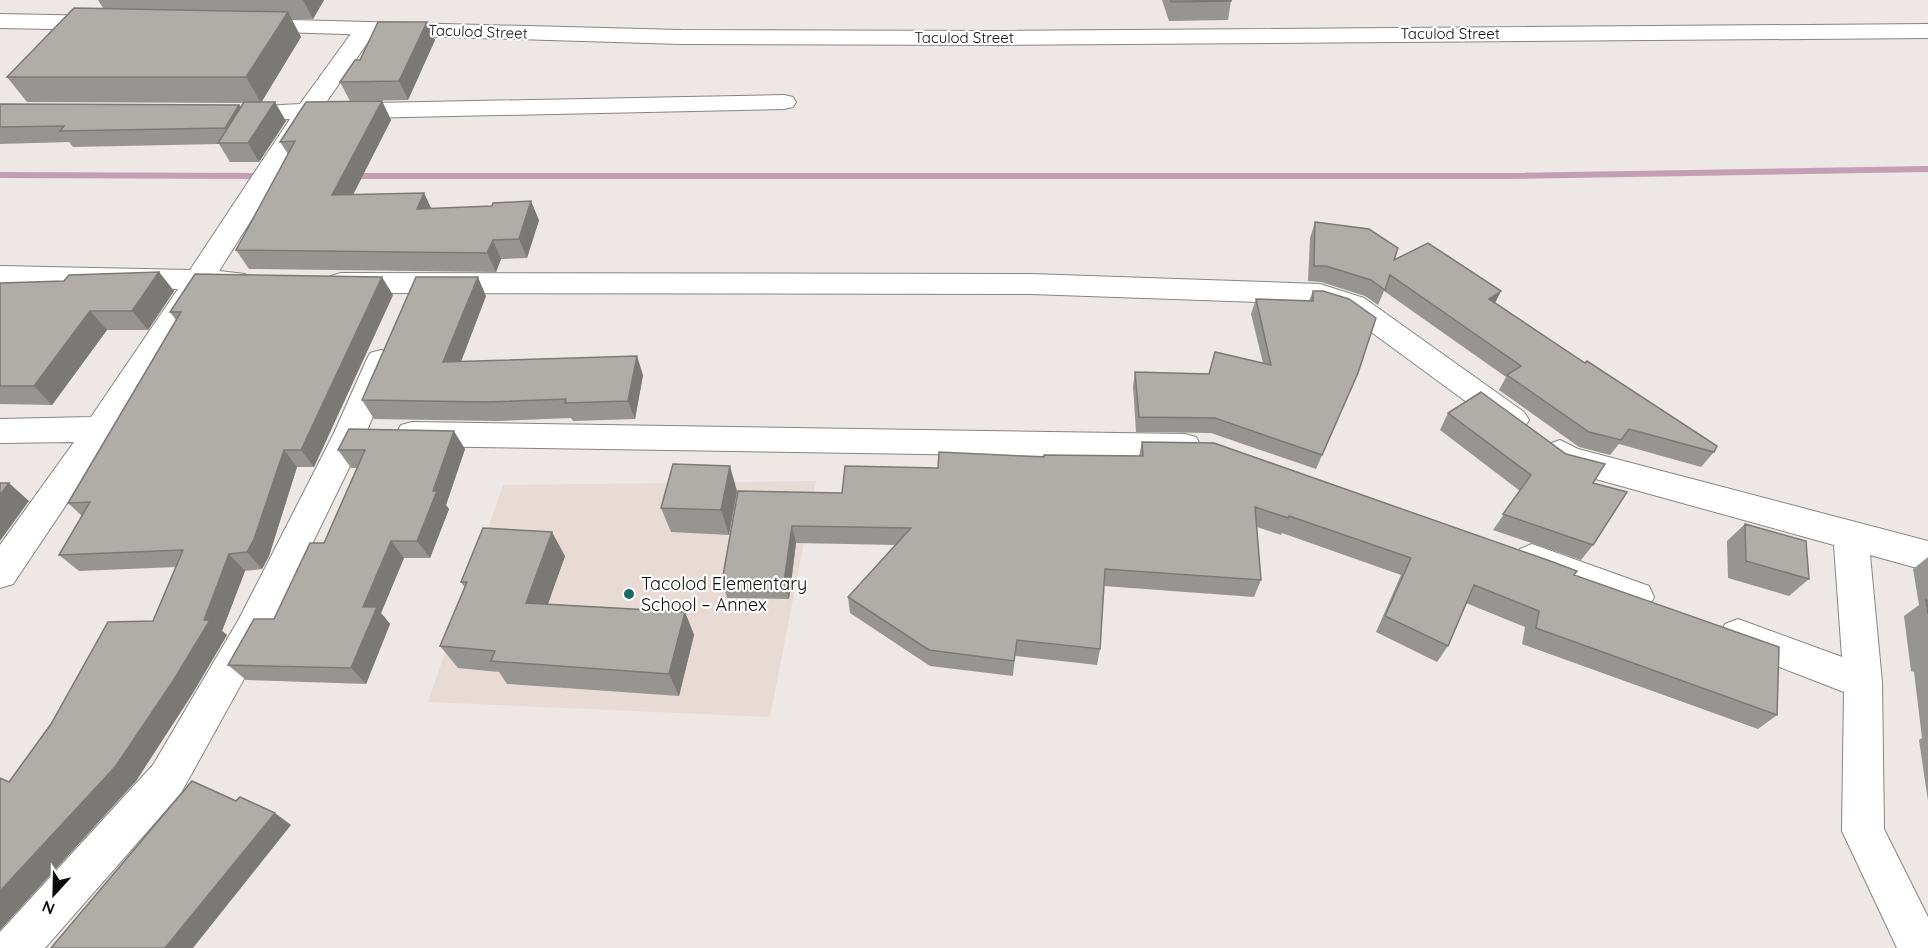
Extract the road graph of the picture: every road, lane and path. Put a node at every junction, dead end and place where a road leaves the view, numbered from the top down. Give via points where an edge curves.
1 (0, 21) edge
2 (119, 24) edge
3 (225, 26) edge
4 (366, 29) junction
5 (1928, 31) edge
6 (784, 102) dead end
7 (308, 112) junction
8 (215, 113) edge
9 (0, 276) edge
10 (198, 281) junction
11 (258, 282) edge
12 (318, 283) edge
13 (414, 284) junction
14 (100, 429) junction
15 (0, 431) edge
16 (350, 433) junction
17 (1210, 447) edge
18 (1851, 536) junction
19 (1509, 551) edge
20 (1928, 556) edge
21 (0, 573) edge
22 (1664, 608) edge
23 (1708, 624) edge
24 (1863, 682) junction
25 (15, 948) edge
26 (1920, 948) edge

1 - 2 street
3 - 4 street, Taculod Street
4 - 5 street, Taculod Street via 681,37 962,38
4 - 7 street
6 - 7 street
7 - 8 street
7 - 10 street
9 - 10 street
10 - 11 street
10 - 14 street
12 - 13 street
13 - 16 street
13 - 18 street via 1031,284 1320,294 1354,305 1568,459
14 - 15 street
14 - 21 street
16 - 17 street
16 - 25 street via 252,630 167,779
18 - 20 street
18 - 24 street
19 - 22 street
23 - 24 street
24 - 26 street via 1863,831

